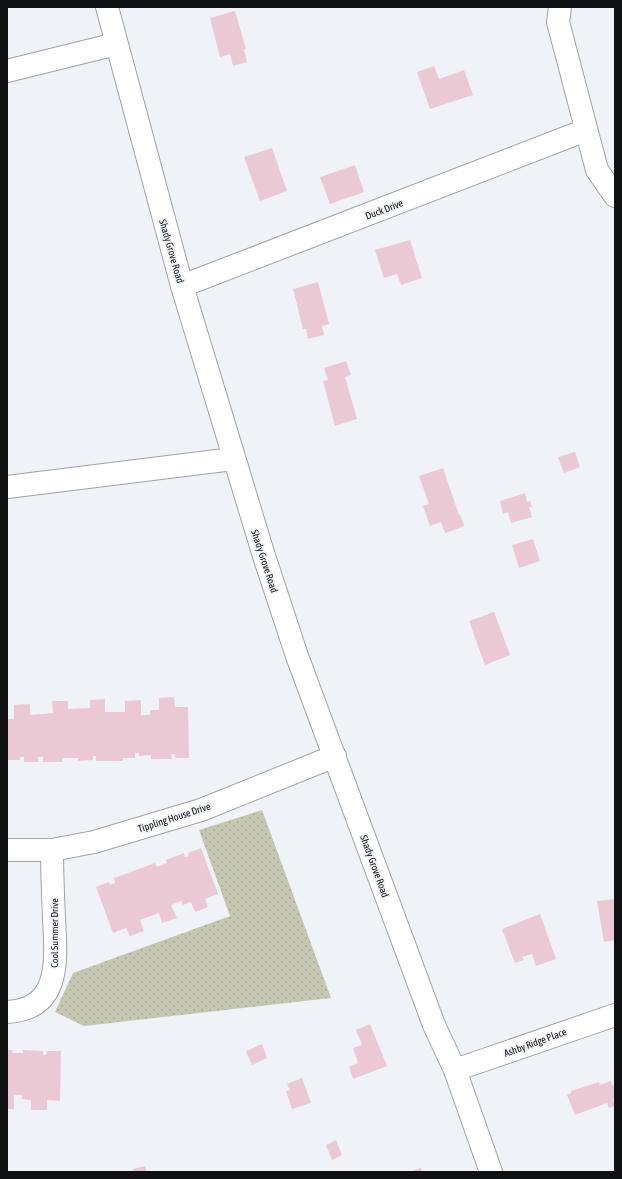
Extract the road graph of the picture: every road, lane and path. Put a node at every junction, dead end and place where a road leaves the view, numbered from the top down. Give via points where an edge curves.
1 (107, 7) edge
2 (560, 7) edge
3 (116, 44) junction
4 (7, 71) edge
5 (586, 130) junction
6 (615, 196) edge
7 (182, 286) junction
8 (233, 459) junction
9 (7, 487) edge
10 (335, 756) junction
11 (7, 850) edge
12 (52, 850) junction
13 (7, 1012) edge
14 (615, 1015) edge
15 (455, 1070) junction
16 (465, 1102) junction
17 (491, 1172) edge
18 (505, 1172) edge

1 - 3 street, Shady Grove Road
2 - 5 street via 558,22
3 - 4 street
3 - 7 street, Shady Grove Road
5 - 6 street via 596,170
5 - 7 street, Duck Drive
7 - 8 street, Shady Grove Road
8 - 9 street
8 - 10 street, Shady Grove Road via 294,648
10 - 12 street, Tippling House Drive via 201,810 94,842
10 - 15 street, Shady Grove Road via 432,1018
11 - 12 street, Tippling House Drive
12 - 13 street, Cool Summer Drive via 56,951 52,983 34,1006 21,1012
14 - 15 street, Ashby Ridge Place
15 - 16 street, Shady Grove Road
16 - 17 street, Shady Grove Road
16 - 18 street, Shady Grove Road

